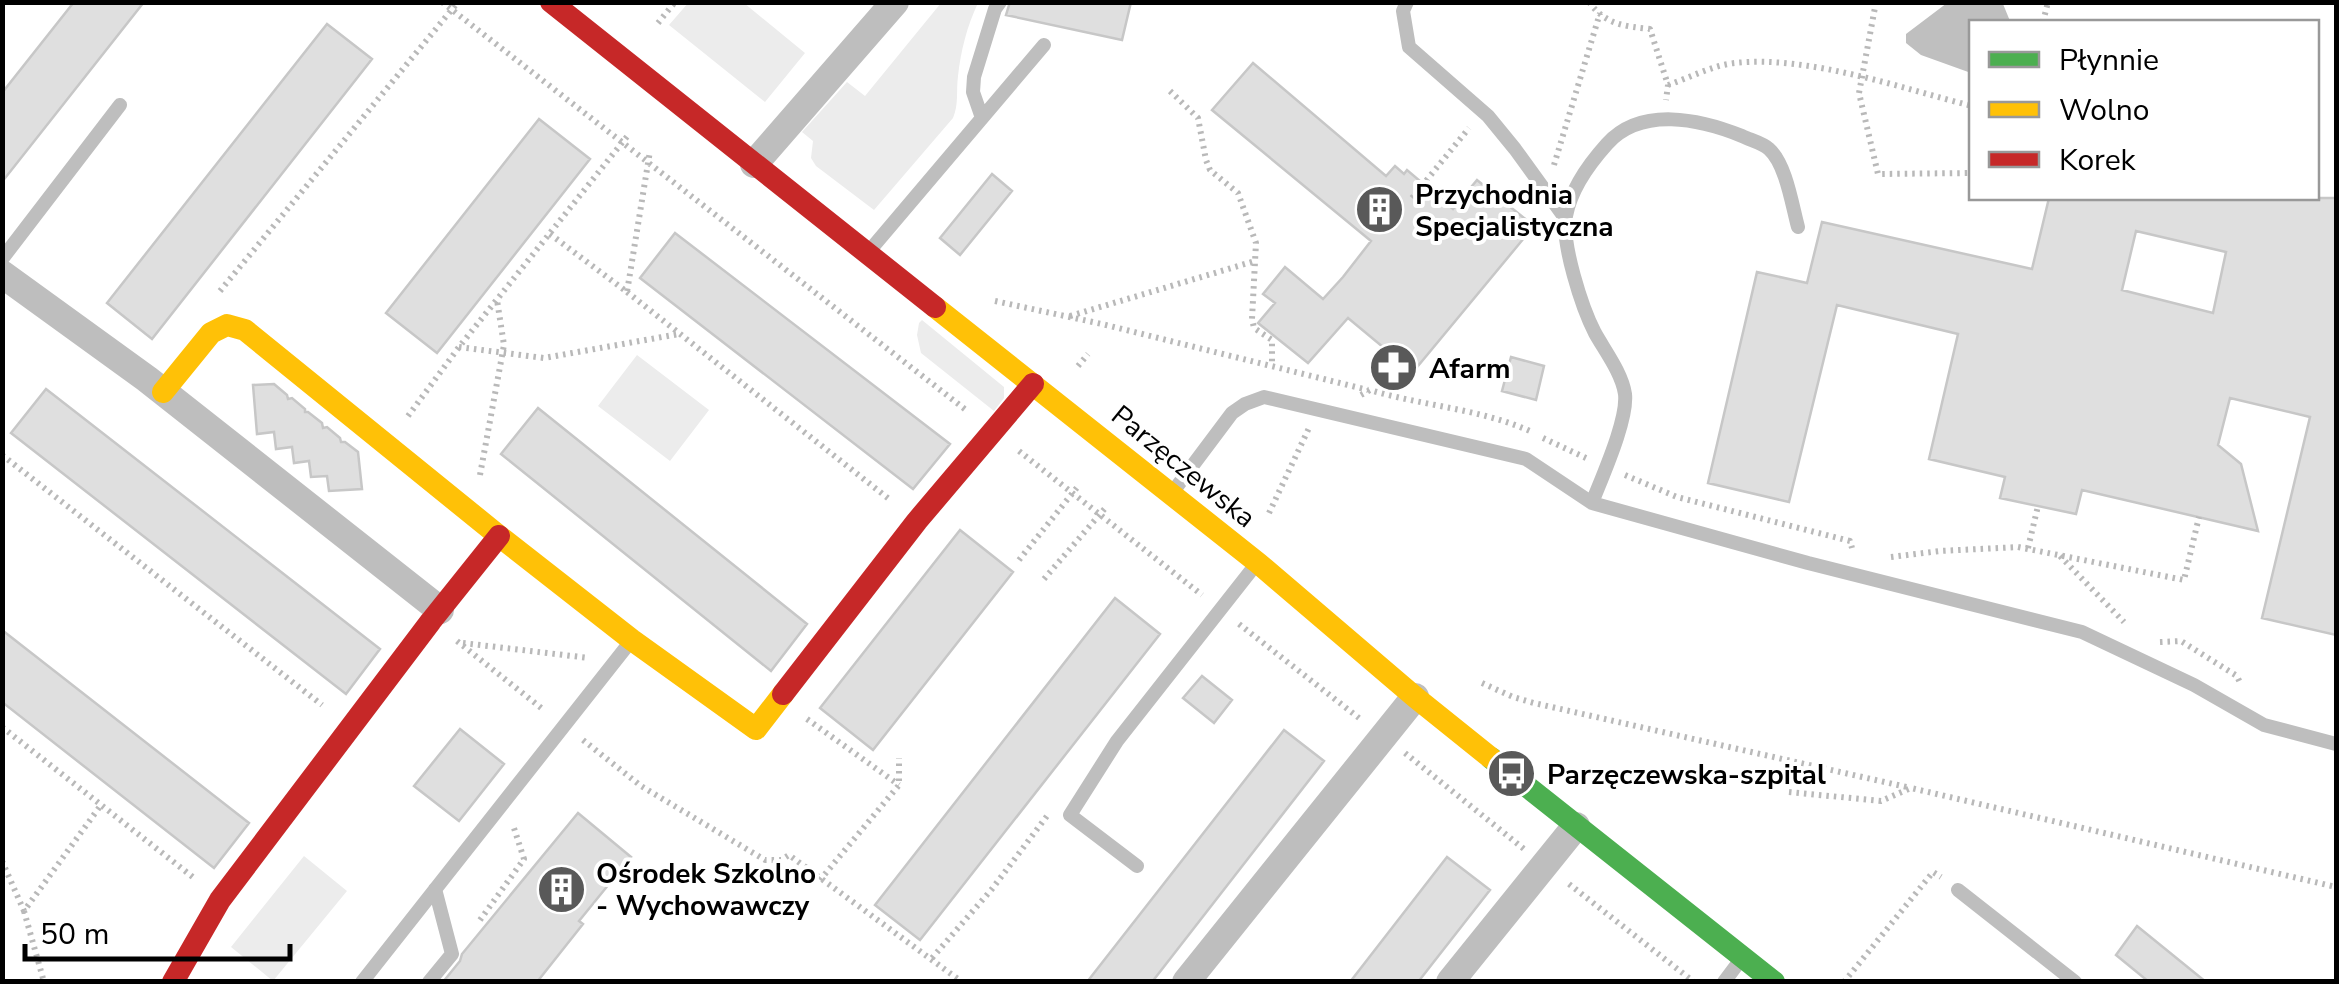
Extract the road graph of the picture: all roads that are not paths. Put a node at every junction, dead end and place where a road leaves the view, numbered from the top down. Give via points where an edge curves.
1 (551, 2) edge
2 (1000, 2) edge
3 (1408, 2) edge
4 (894, 3) edge
5 (1044, 45) dead end
6 (120, 105) dead end
7 (982, 118) junction
8 (754, 164) junction
9 (1565, 218) junction
10 (1798, 227) dead end
11 (867, 254) junction
12 (2, 259) edge
13 (2, 274) edge
14 (1033, 384) junction
15 (163, 392) junction
16 (1171, 494) junction
17 (1592, 502) junction
18 (499, 536) junction
19 (1258, 563) junction
20 (435, 616) junction
21 (632, 640) junction
22 (1415, 697) junction
23 (2336, 744) edge
24 (1576, 826) junction
25 (1137, 866) dead end
26 (435, 889) junction
27 (1958, 890) road end
28 (1743, 957) junction
29 (173, 982) edge
30 (362, 982) edge
31 (430, 982) edge
32 (1186, 982) edge
33 (1450, 982) edge
34 (1724, 982) edge
35 (1774, 982) edge
36 (2075, 982) edge

1 - 8 street, Parzęczewska
2 - 7 lane via 974,76
3 - 9 lane via 1403,11 1409,47 1483,112
4 - 8 street
5 - 7 lane
6 - 12 lane
7 - 11 lane
8 - 11 street, Parzęczewska
9 - 10 lane via 1588,164 1612,138 1664,118 1729,131 1770,149
9 - 17 lane via 1582,310 1625,396
11 - 14 street, Parzęczewska
13 - 15 street
14 - 16 street, Parzęczewska
14 - 21 street via 756,729
15 - 18 street via 211,332 227,325 245,330
15 - 20 street
16 - 17 lane via 1232,414 1264,397 1526,459
16 - 19 street, Parzęczewska
17 - 23 lane via 2082,632 2264,725
18 - 20 street
18 - 21 street
19 - 22 street, Parzęczewska
19 - 25 lane via 1117,741 1070,815
20 - 29 street via 220,900
21 - 26 lane
22 - 24 street, Parzęczewska
22 - 32 street
24 - 28 street, Parzęczewska
24 - 33 street
26 - 30 lane
26 - 31 lane via 452,954
27 - 36 lane
28 - 34 lane
28 - 35 street, Parzęczewska

